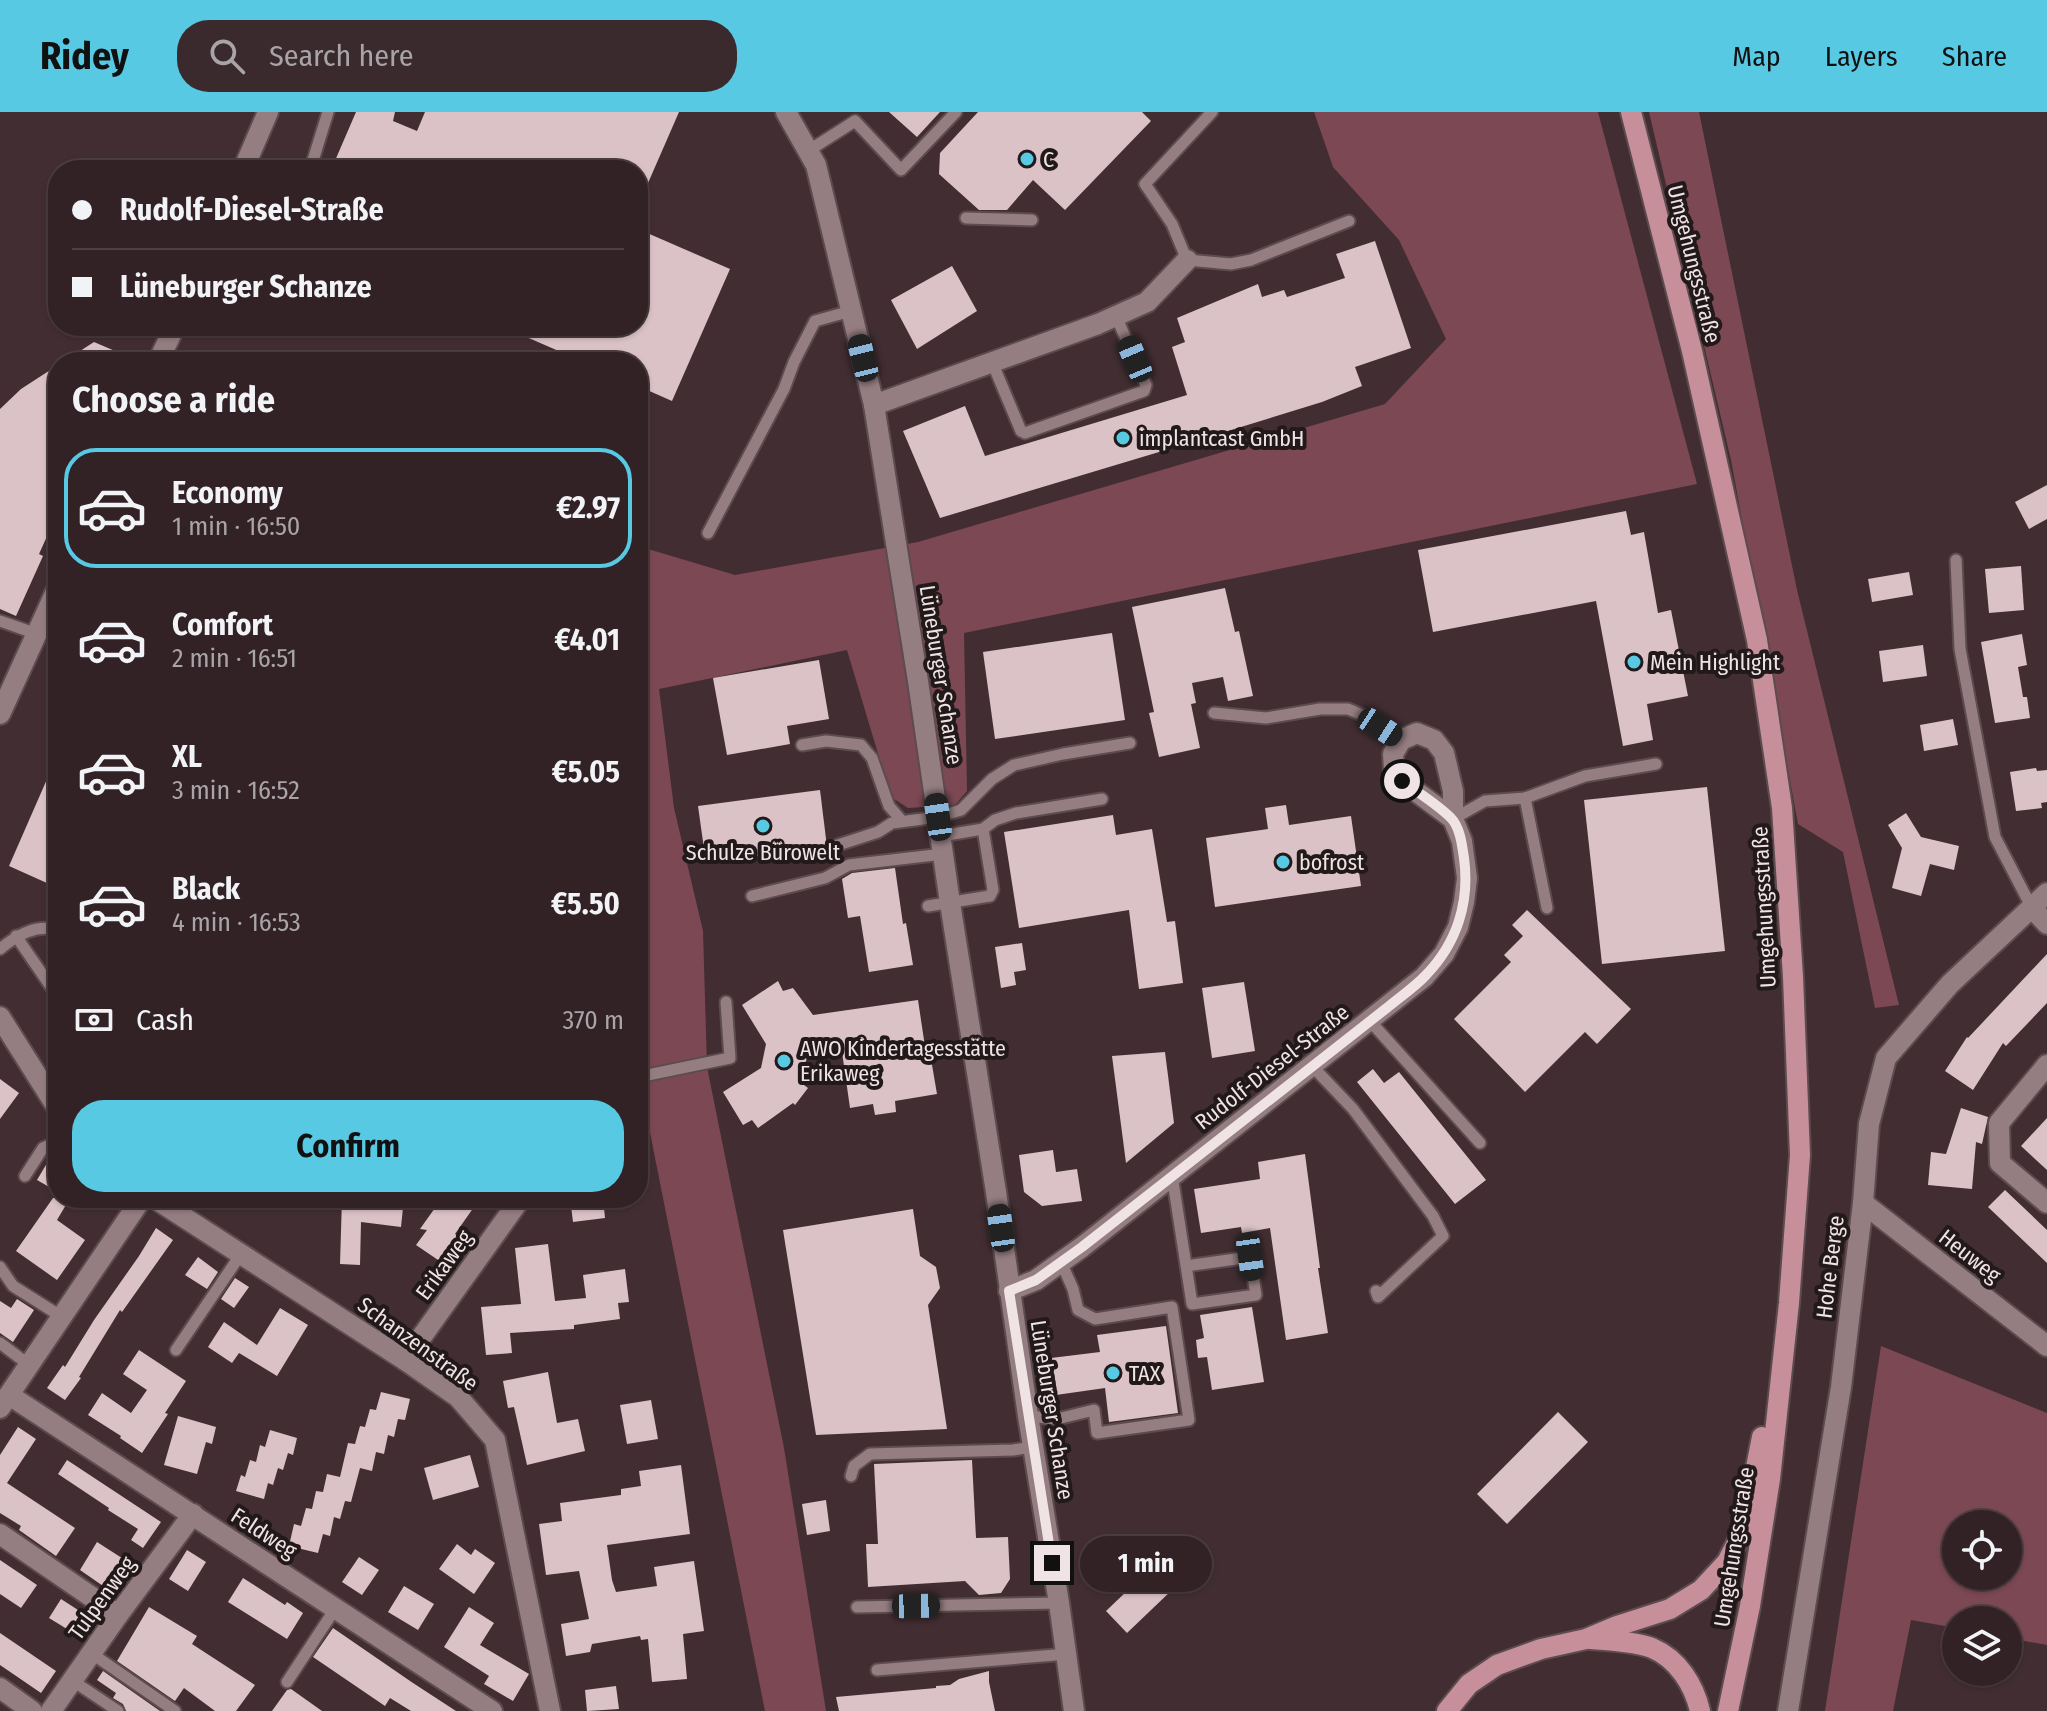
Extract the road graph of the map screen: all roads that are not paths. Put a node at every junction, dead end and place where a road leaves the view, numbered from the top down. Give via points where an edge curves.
1 (268, 112) edge
2 (328, 112) edge
3 (786, 112) edge
4 (956, 112) edge
5 (1212, 112) edge
6 (1631, 112) edge
7 (808, 151) junction
8 (247, 160) edge
9 (313, 160) edge
10 (966, 218) dead end
11 (1032, 220) dead end
12 (1349, 221) dead end
13 (1187, 260) junction
14 (851, 311) junction
15 (1116, 316) junction
16 (992, 362) junction
17 (874, 405) junction
18 (708, 533) dead end
19 (1956, 560) dead end
20 (48, 609) edge
21 (0, 621) edge
22 (37, 634) junction
23 (5, 689) edge
24 (1214, 713) dead end
25 (0, 714) edge
26 (1401, 740) junction
27 (1130, 743) dead end
28 (802, 745) dead end
29 (1656, 764) dead end
30 (1525, 798) junction
31 (1102, 799) dead end
32 (1453, 819) junction
33 (902, 821) junction
34 (983, 829) junction
35 (941, 835) junction
36 (849, 865) junction
37 (2047, 893) edge
38 (752, 896) dead end
39 (950, 903) junction
40 (928, 906) dead end
41 (1547, 908) dead end
42 (2032, 908) junction
43 (2047, 924) edge
44 (48, 928) edge
45 (16, 936) junction
46 (0, 949) edge
47 (48, 982) edge
48 (726, 1002) dead end
49 (0, 1017) edge
50 (1370, 1021) junction
51 (2047, 1065) edge
52 (1313, 1067) junction
53 (648, 1075) edge
54 (48, 1093) edge
55 (1480, 1143) dead end
56 (48, 1146) edge
57 (1172, 1175) junction
58 (25, 1176) dead end
59 (1863, 1203) junction
60 (2047, 1203) edge
61 (135, 1208) edge
62 (170, 1208) edge
63 (514, 1208) edge
64 (241, 1254) junction
65 (1061, 1262) junction
66 (1186, 1266) junction
67 (0, 1267) edge
68 (1009, 1291) junction
69 (1376, 1291) dead end
70 (1789, 1303) junction
71 (62, 1317) junction
72 (0, 1343) edge
73 (2047, 1346) edge
74 (176, 1350) dead end
75 (405, 1360) junction
76 (29, 1365) junction
77 (4, 1402) edge
78 (1028, 1416) junction
79 (1033, 1447) junction
80 (851, 1476) dead end
81 (193, 1514) junction
82 (0, 1534) edge
83 (1059, 1603) junction
84 (857, 1607) dead end
85 (335, 1609) junction
86 (118, 1615) junction
87 (1586, 1639) junction
88 (91, 1653) junction
89 (1067, 1654) junction
90 (877, 1670) dead end
91 (73, 1681) junction
92 (287, 1682) dead end
93 (0, 1688) edge
94 (32, 1711) edge
95 (51, 1711) edge
96 (118, 1711) edge
97 (175, 1711) edge
98 (492, 1711) edge
99 (550, 1711) edge
100 (1074, 1711) edge
101 (1447, 1711) edge
102 (1700, 1711) edge
103 (1728, 1711) edge
104 (1788, 1711) edge

1 - 8 street
2 - 9 lane
3 - 7 street, Lüneburger Schanze
4 - 7 lane via 901,170 855,121
5 - 13 lane via 1145,184 1172,224
6 - 70 main road, Umgehungsstraße via 1754,625 1782,808 1800,1155
7 - 14 street, Lüneburger Schanze via 816,165
10 - 11 lane
12 - 13 lane via 1251,260
13 - 15 street via 1147,302
14 - 17 street, Lüneburger Schanze
14 - 18 lane via 815,321
15 - 16 street
15 - 16 lane via 1144,391 1025,433
16 - 17 street
17 - 35 street, Lüneburger Schanze
19 - 42 lane via 1960,649 1995,837
20 - 22 street
21 - 22 lane
22 - 23 street via 22,668
23 - 25 street
24 - 26 lane via 1266,718 1348,709
26 - 32 street via 1393,754 1394,770
26 - 32 street, Rudolf-Diesel-Straße via 1417,733 1434,740 1444,753
27 - 35 lane via 1014,765 992,779
28 - 33 lane via 861,745 872,758 889,806
29 - 30 lane via 1585,776
30 - 32 lane via 1485,801
30 - 41 lane
31 - 34 lane via 1016,813
32 - 50 street, Rudolf-Diesel-Straße via 1467,878 1458,927 1424,977
33 - 35 lane
33 - 36 lane via 843,844
34 - 35 lane
34 - 39 lane via 993,890 990,896
35 - 36 lane
35 - 39 street, Lüneburger Schanze
36 - 38 lane via 825,878
37 - 42 street, Hohe Berge
39 - 40 lane
39 - 68 street, Lüneburger Schanze
42 - 43 street
42 - 59 street, Hohe Berge via 1950,984 1886,1058 1869,1124
44 - 45 lane
45 - 46 lane
45 - 47 lane
48 - 53 lane via 730,1058
49 - 54 street
50 - 52 street, Rudolf-Diesel-Straße
50 - 55 lane
51 - 60 street via 1999,1123 2000,1163
52 - 57 street, Rudolf-Diesel-Straße
52 - 69 lane via 1353,1109 1443,1236 1378,1297
56 - 58 lane
57 - 65 street, Rudolf-Diesel-Straße
57 - 66 lane
59 - 73 street, Heuweg
59 - 104 street, Hohe Berge via 1841,1387
61 - 71 street
62 - 64 street, Schanzenstraße
63 - 75 street, Erikaweg
64 - 74 lane
64 - 75 street, Schanzenstraße
65 - 68 street, Rudolf-Diesel-Straße
65 - 78 lane via 1078,1310 1095,1319 1172,1307 1189,1420 1097,1433 1094,1410 1057,1419
66 - 66 lane via 1192,1304 1256,1295 1250,1257
67 - 71 lane via 13,1286
68 - 78 street, Lüneburger Schanze
70 - 87 main road via 1744,1529 1727,1562 1680,1604
70 - 103 main road, Umgehungsstraße via 1770,1479
71 - 76 street
72 - 76 lane
75 - 99 street, Schanzenstraße via 458,1397 495,1440
76 - 77 street
77 - 81 street, Feldweg
78 - 79 street, Lüneburger Schanze
79 - 80 lane via 870,1454 854,1466
79 - 83 street, Lüneburger Schanze
81 - 85 street, Feldweg
81 - 86 street, Tulpenweg
82 - 86 street
83 - 84 lane
83 - 89 street, Lüneburger Schanze
85 - 92 lane
85 - 98 street, Feldweg
86 - 88 street, Tulpenweg
87 - 101 main road via 1497,1665 1469,1684
87 - 102 main road via 1652,1648 1681,1671
88 - 91 street, Tulpenweg
88 - 97 lane
89 - 90 lane
89 - 100 street, Lüneburger Schanze
91 - 95 street, Tulpenweg
91 - 96 lane
93 - 94 street

